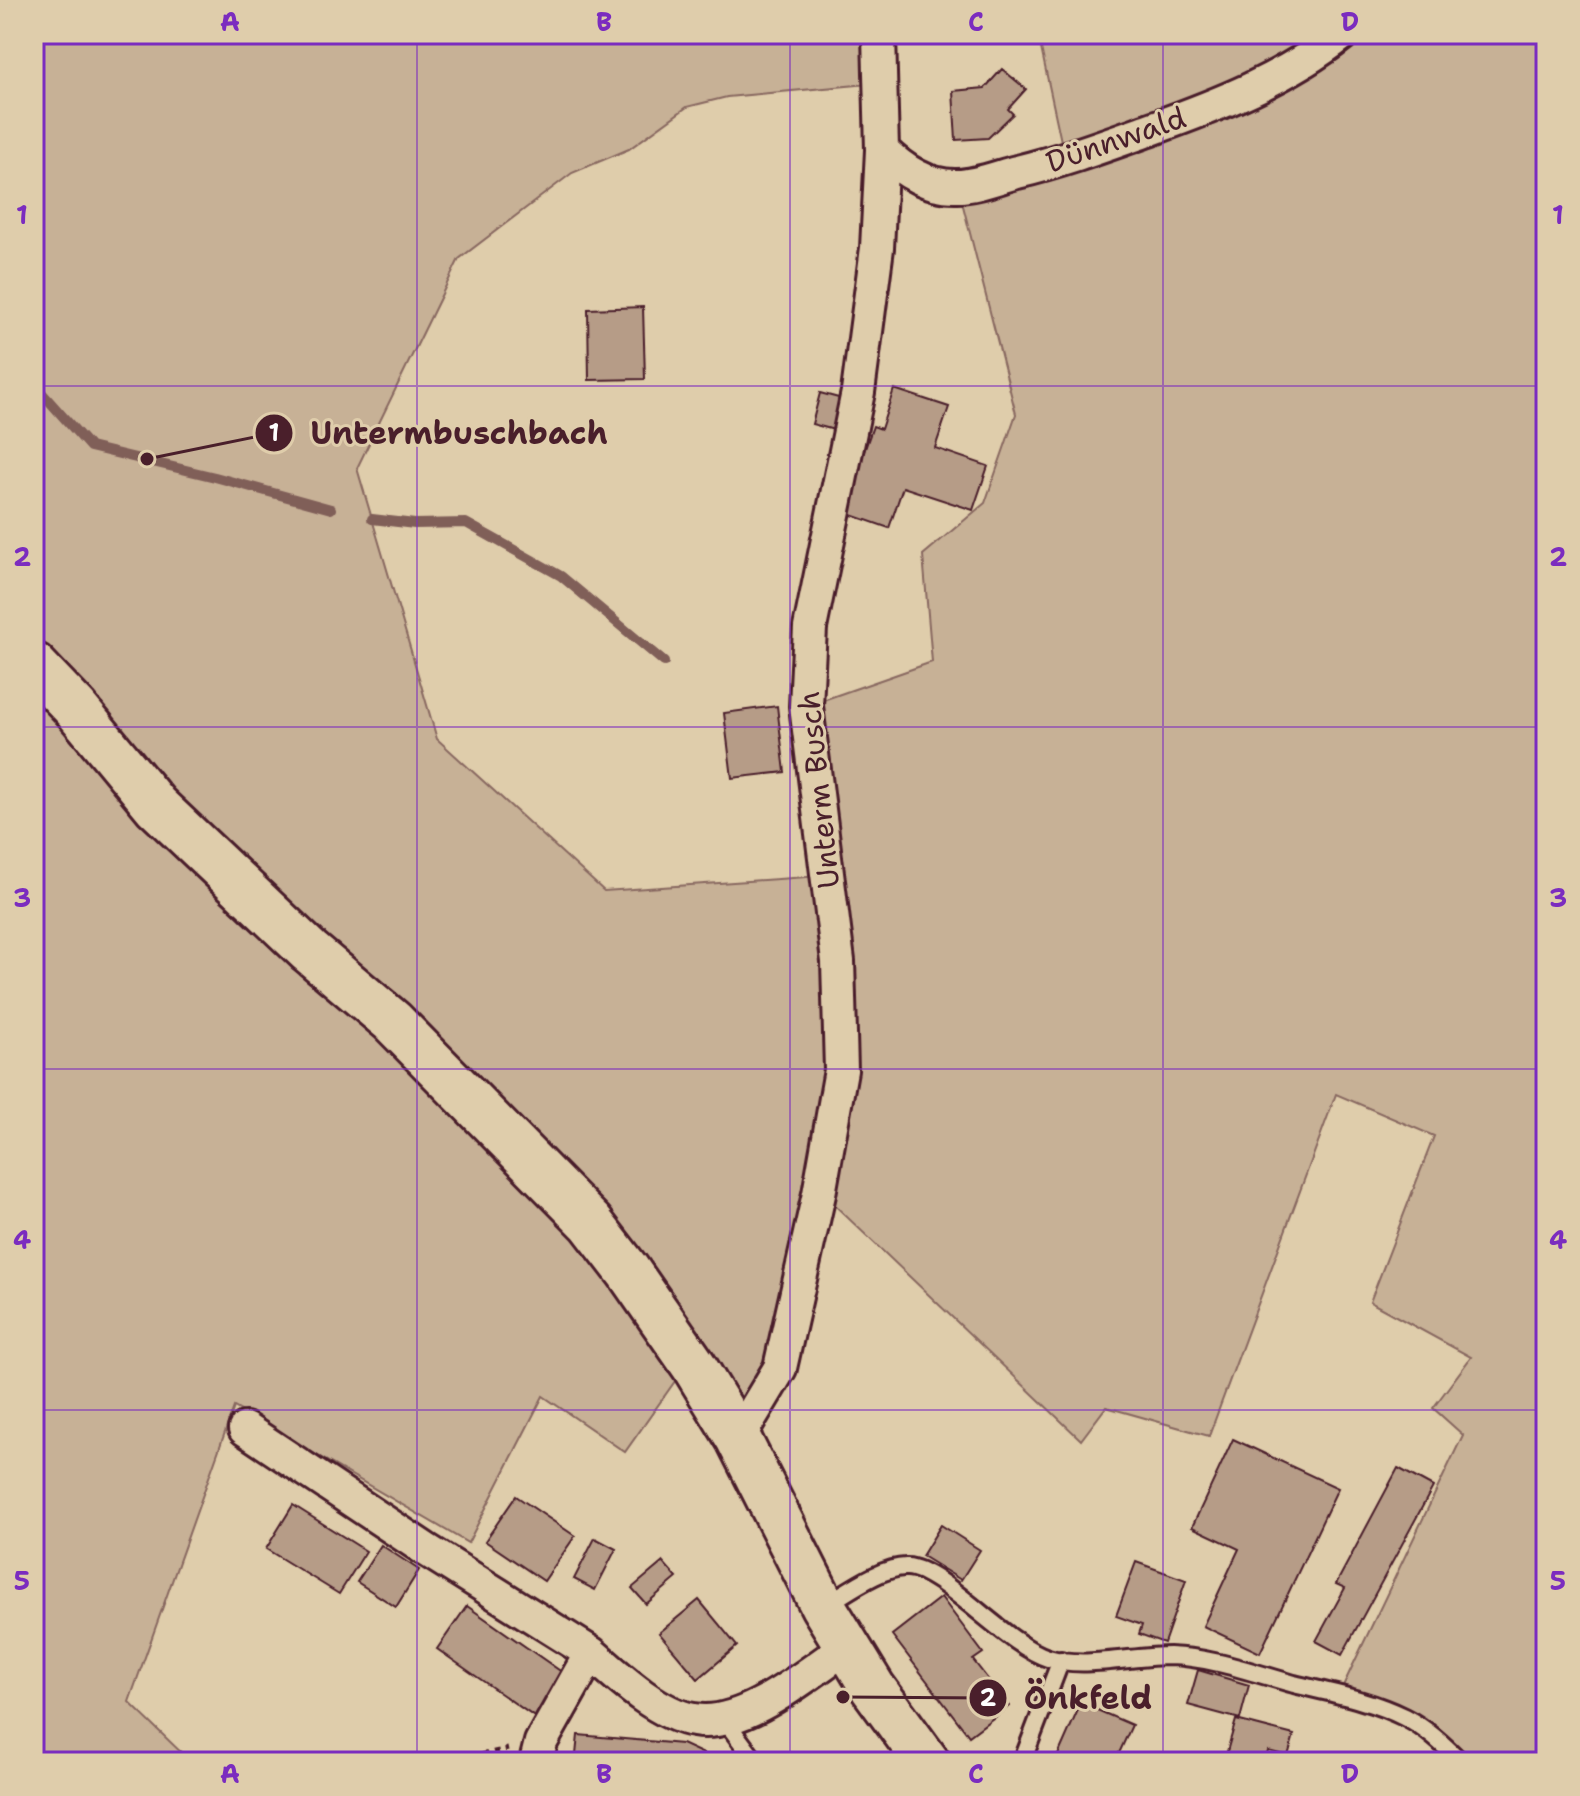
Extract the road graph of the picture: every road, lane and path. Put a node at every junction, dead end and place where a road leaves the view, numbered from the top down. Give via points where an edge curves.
1 (879, 34) edge
2 (1342, 34) edge
3 (882, 150) junction
4 (34, 665) edge
5 (245, 1429) dead end
6 (738, 1438) junction
7 (823, 1606) junction
8 (848, 1646) junction
9 (591, 1653) junction
10 (1061, 1660) junction
11 (724, 1719) junction
12 (539, 1752) edge
13 (446, 1762) edge
14 (756, 1762) edge
15 (927, 1762) edge
16 (1022, 1762) edge
17 (1461, 1762) edge

1 - 3 street, Unterm Busch
2 - 3 street, Dünnwald via 1309,59 1249,91 1065,161 958,186 901,169
3 - 6 street, Unterm Busch via 877,248 860,378 810,628 806,706 838,961 841,1070 780,1368
4 - 6 street via 156,806 309,951 392,1021 591,1223 659,1314
5 - 9 street
6 - 7 street
7 - 8 street
7 - 10 lane via 890,1570 915,1568 1042,1655
8 - 11 street via 765,1701
8 - 15 street
9 - 11 street via 660,1706 691,1720
9 - 12 street
10 - 16 lane
10 - 17 lane via 1171,1656 1215,1663 1400,1715
11 - 14 lane
12 - 13 path

